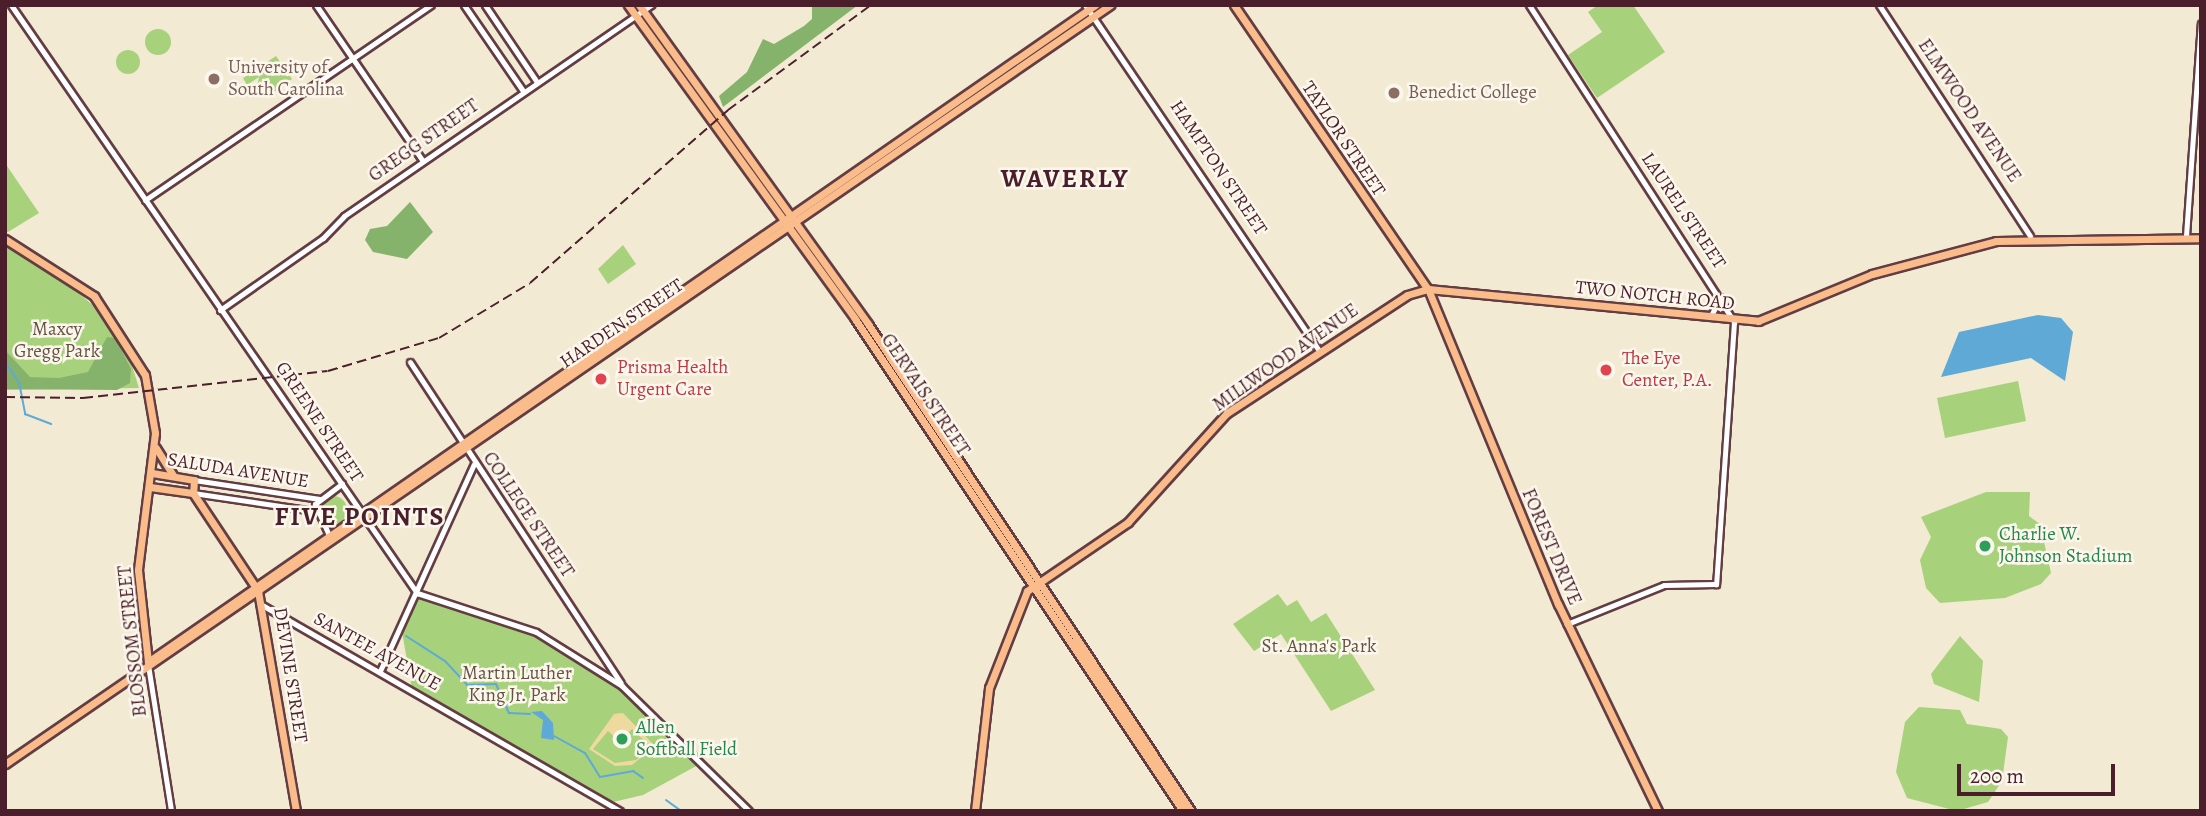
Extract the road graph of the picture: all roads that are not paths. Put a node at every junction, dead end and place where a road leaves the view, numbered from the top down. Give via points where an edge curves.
1 (11, 5) edge
2 (316, 5) edge
3 (431, 5) edge
4 (464, 5) edge
5 (485, 5) edge
6 (628, 5) edge
7 (651, 5) edge
8 (1110, 5) edge
9 (1234, 5) edge
10 (1529, 5) edge
11 (1879, 5) edge
12 (641, 8) edge
13 (1091, 9) edge
14 (635, 16) junction
15 (2201, 24) edge
16 (353, 59) junction
17 (537, 82) junction
18 (523, 91) junction
19 (423, 161) junction
20 (145, 200) junction
21 (788, 218) junction
22 (795, 227) junction
23 (2030, 236) junction
24 (2186, 236) junction
25 (2201, 237) edge
26 (5, 239) edge
27 (1427, 289) junction
28 (1720, 295) junction
29 (220, 310) junction
30 (1696, 318) junction
31 (1734, 322) junction
32 (1319, 351) junction
33 (410, 362) dead end
34 (463, 441) junction
35 (155, 444) junction
36 (466, 451) junction
37 (474, 464) junction
38 (152, 473) junction
39 (177, 477) junction
40 (194, 480) junction
41 (342, 484) junction
42 (150, 487) junction
43 (192, 494) junction
44 (320, 499) junction
45 (314, 511) junction
46 (361, 512) junction
47 (366, 519) junction
48 (328, 533) junction
49 (1035, 584) junction
50 (256, 587) junction
51 (417, 593) junction
52 (262, 605) junction
53 (1567, 624) junction
54 (148, 662) junction
55 (380, 671) junction
56 (622, 686) junction
57 (5, 764) edge
58 (171, 811) edge
59 (296, 811) edge
60 (620, 811) edge
61 (749, 811) edge
62 (975, 811) edge
63 (1183, 811) edge
64 (1191, 811) edge
65 (1658, 811) edge

1 - 20 street, GREENE STREET
2 - 16 street
3 - 16 street
4 - 18 street
5 - 17 street
6 - 14 main road, GERVAIS STREET
7 - 12 street, GREGG STREET
8 - 13 main road, HARDEN STREET
9 - 27 main road, TAYLOR STREET
10 - 28 street, LAUREL STREET
11 - 23 street, ELMWOOD AVENUE
12 - 14 street, GREGG STREET
12 - 21 main road, GERVAIS STREET
13 - 21 main road, HARDEN STREET
13 - 22 main road, HARDEN STREET
13 - 32 street, HAMPTON STREET
14 - 17 street, GREGG STREET
14 - 21 main road, GERVAIS STREET
15 - 24 street
16 - 19 street
16 - 20 street
17 - 18 street, GREGG STREET
18 - 19 street, GREGG STREET
19 - 29 street, GREGG STREET
20 - 29 street, GREENE STREET
21 - 22 main road, GERVAIS STREET
21 - 34 main road, HARDEN STREET
22 - 36 main road, HARDEN STREET
22 - 49 main road, GERVAIS STREET
23 - 24 main road, TWO NOTCH ROAD
23 - 31 main road, TWO NOTCH ROAD via 1900,264 1781,316
24 - 25 main road, TWO NOTCH ROAD
26 - 35 main road, BLOSSOM STREET via 73,279 113,317 145,375
27 - 30 main road, TWO NOTCH ROAD
27 - 32 main road, MILLWOOD AVENUE via 1407,295
27 - 53 main road, FOREST DRIVE
28 - 30 street via 1716,312
28 - 31 street, LAUREL STREET
29 - 41 street, GREENE STREET
30 - 31 main road, TWO NOTCH ROAD
31 - 53 street via 1716,584 1664,585
32 - 49 main road, MILLWOOD AVENUE via 1227,413 1128,523
33 - 34 street, COLLEGE STREET
34 - 36 street, COLLEGE STREET
34 - 46 main road, HARDEN STREET
35 - 38 main road, BLOSSOM STREET
35 - 39 main road via 162,466
36 - 37 street, COLLEGE STREET
36 - 47 main road, HARDEN STREET
37 - 51 street
37 - 56 street, COLLEGE STREET
38 - 39 main road, SALUDA AVENUE
38 - 42 main road, BLOSSOM STREET
39 - 40 main road, SALUDA AVENUE
40 - 43 main road
40 - 44 street, SALUDA AVENUE
41 - 44 street, SALUDA AVENUE
41 - 46 street, GREENE STREET
42 - 43 main road, SALUDA AVENUE
42 - 54 main road, BLOSSOM STREET via 138,570
43 - 45 street, SALUDA AVENUE
43 - 50 main road, DEVINE STREET
44 - 45 street, SALUDA AVENUE
45 - 48 street, SALUDA AVENUE
46 - 47 street, GREENE STREET
46 - 48 main road, HARDEN STREET
47 - 50 main road, HARDEN STREET
47 - 51 street, GREENE STREET
48 - 50 main road, HARDEN STREET
49 - 62 main road via 989,688
49 - 63 main road, GERVAIS STREET
49 - 64 main road, GERVAIS STREET
50 - 52 main road, DEVINE STREET
50 - 54 main road, HARDEN STREET
51 - 55 street
51 - 56 street via 536,632
52 - 55 street, SANTEE AVENUE
52 - 59 main road, DEVINE STREET
53 - 65 main road, FOREST DRIVE
54 - 57 main road, HARDEN STREET
54 - 58 street, BLOSSOM STREET
55 - 60 street, SANTEE AVENUE
56 - 61 street

